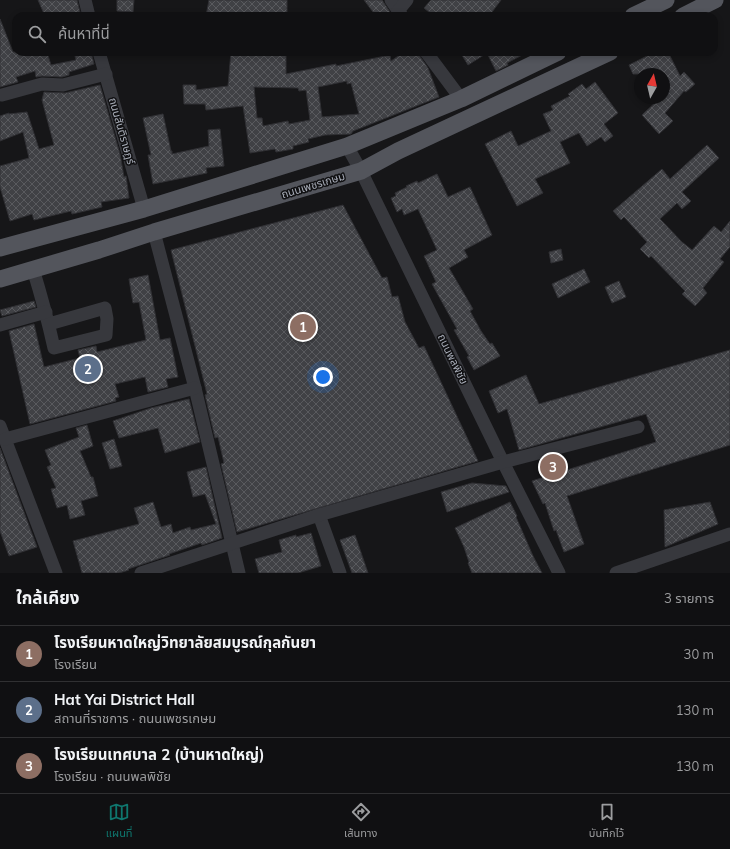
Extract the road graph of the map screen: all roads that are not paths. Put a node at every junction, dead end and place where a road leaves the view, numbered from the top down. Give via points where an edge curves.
1 (85, 0) edge
2 (407, 0) edge
3 (666, 0) edge
4 (715, 0) edge
5 (397, 9) edge
6 (88, 12) edge
7 (641, 12) edge
8 (691, 12) edge
9 (100, 56) edge
10 (429, 56) edge
11 (550, 56) edge
12 (601, 56) edge
13 (106, 74) junction
14 (2, 95) dead end
15 (461, 99) junction
16 (347, 146) junction
17 (361, 171) junction
18 (144, 209) junction
19 (154, 232) junction
20 (0, 248) edge
21 (33, 269) junction
22 (0, 279) edge
23 (0, 325) edge
24 (195, 388) junction
25 (0, 426) edge
26 (638, 427) dead end
27 (5, 439) junction
28 (503, 462) junction
29 (320, 515) junction
30 (730, 534) edge
31 (233, 544) junction
32 (56, 573) edge
33 (141, 573) edge
34 (239, 573) edge
35 (340, 573) edge
36 (560, 573) edge
37 (616, 573) edge

1 - 6 street
2 - 5 street
3 - 7 main road
4 - 8 main road
9 - 13 street, ถนนสันติราษฎร์
10 - 15 street
11 - 15 main road
12 - 17 main road, ถนนเพชรเกษม via 398,151
13 - 14 street via 63,85 42,84
13 - 18 street, ถนนสันติราษฎร์
15 - 16 main road
16 - 17 street, ถนนพลพิชัย
16 - 18 main road
17 - 19 main road, ถนนเพชรเกษม
17 - 28 street, ถนนพลพิชัย
18 - 20 main road
19 - 21 main road, ถนนเพชรเกษม
19 - 24 street
21 - 22 main road, ถนนเพชรเกษม
21 - 23 street via 47,318
24 - 27 street
24 - 31 street
25 - 27 street
26 - 28 street
27 - 32 street
28 - 29 street
28 - 36 street, ถนนพลพิชัย
29 - 31 street
29 - 35 street
30 - 37 street
31 - 33 street
31 - 34 street

